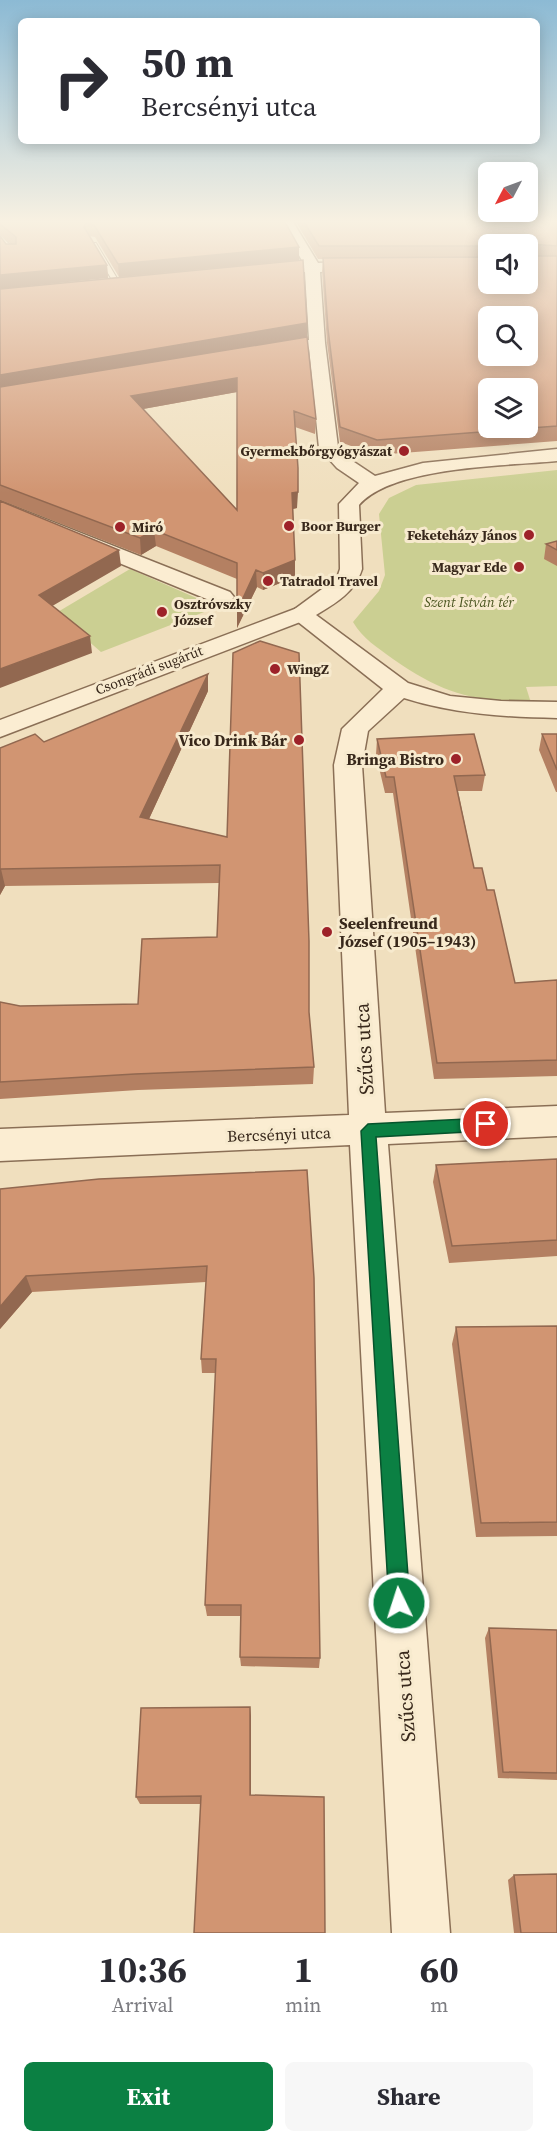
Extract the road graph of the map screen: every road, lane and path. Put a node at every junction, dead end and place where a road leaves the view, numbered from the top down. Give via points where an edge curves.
1 (315, 312) edge
2 (317, 343) junction
3 (246, 355) edge
4 (557, 455) edge
5 (372, 483) junction
6 (0, 507) edge
7 (222, 597) dead end
8 (300, 614) junction
9 (399, 688) junction
10 (557, 710) edge
11 (0, 729) edge
12 (557, 1121) edge
13 (368, 1131) junction
14 (0, 1145) edge
15 (421, 1933) edge

1 - 2 street
2 - 3 street
2 - 5 street via 329,448
4 - 5 street via 423,470
5 - 8 street via 349,504 351,573 331,597
6 - 7 street
8 - 9 street
8 - 11 street, Csongrádi sugárút
9 - 10 street via 447,703
9 - 13 street, Szűcs utca via 355,729 348,765
12 - 13 street, Bercsényi utca
13 - 14 street, Bercsényi utca
13 - 15 street, Szűcs utca

